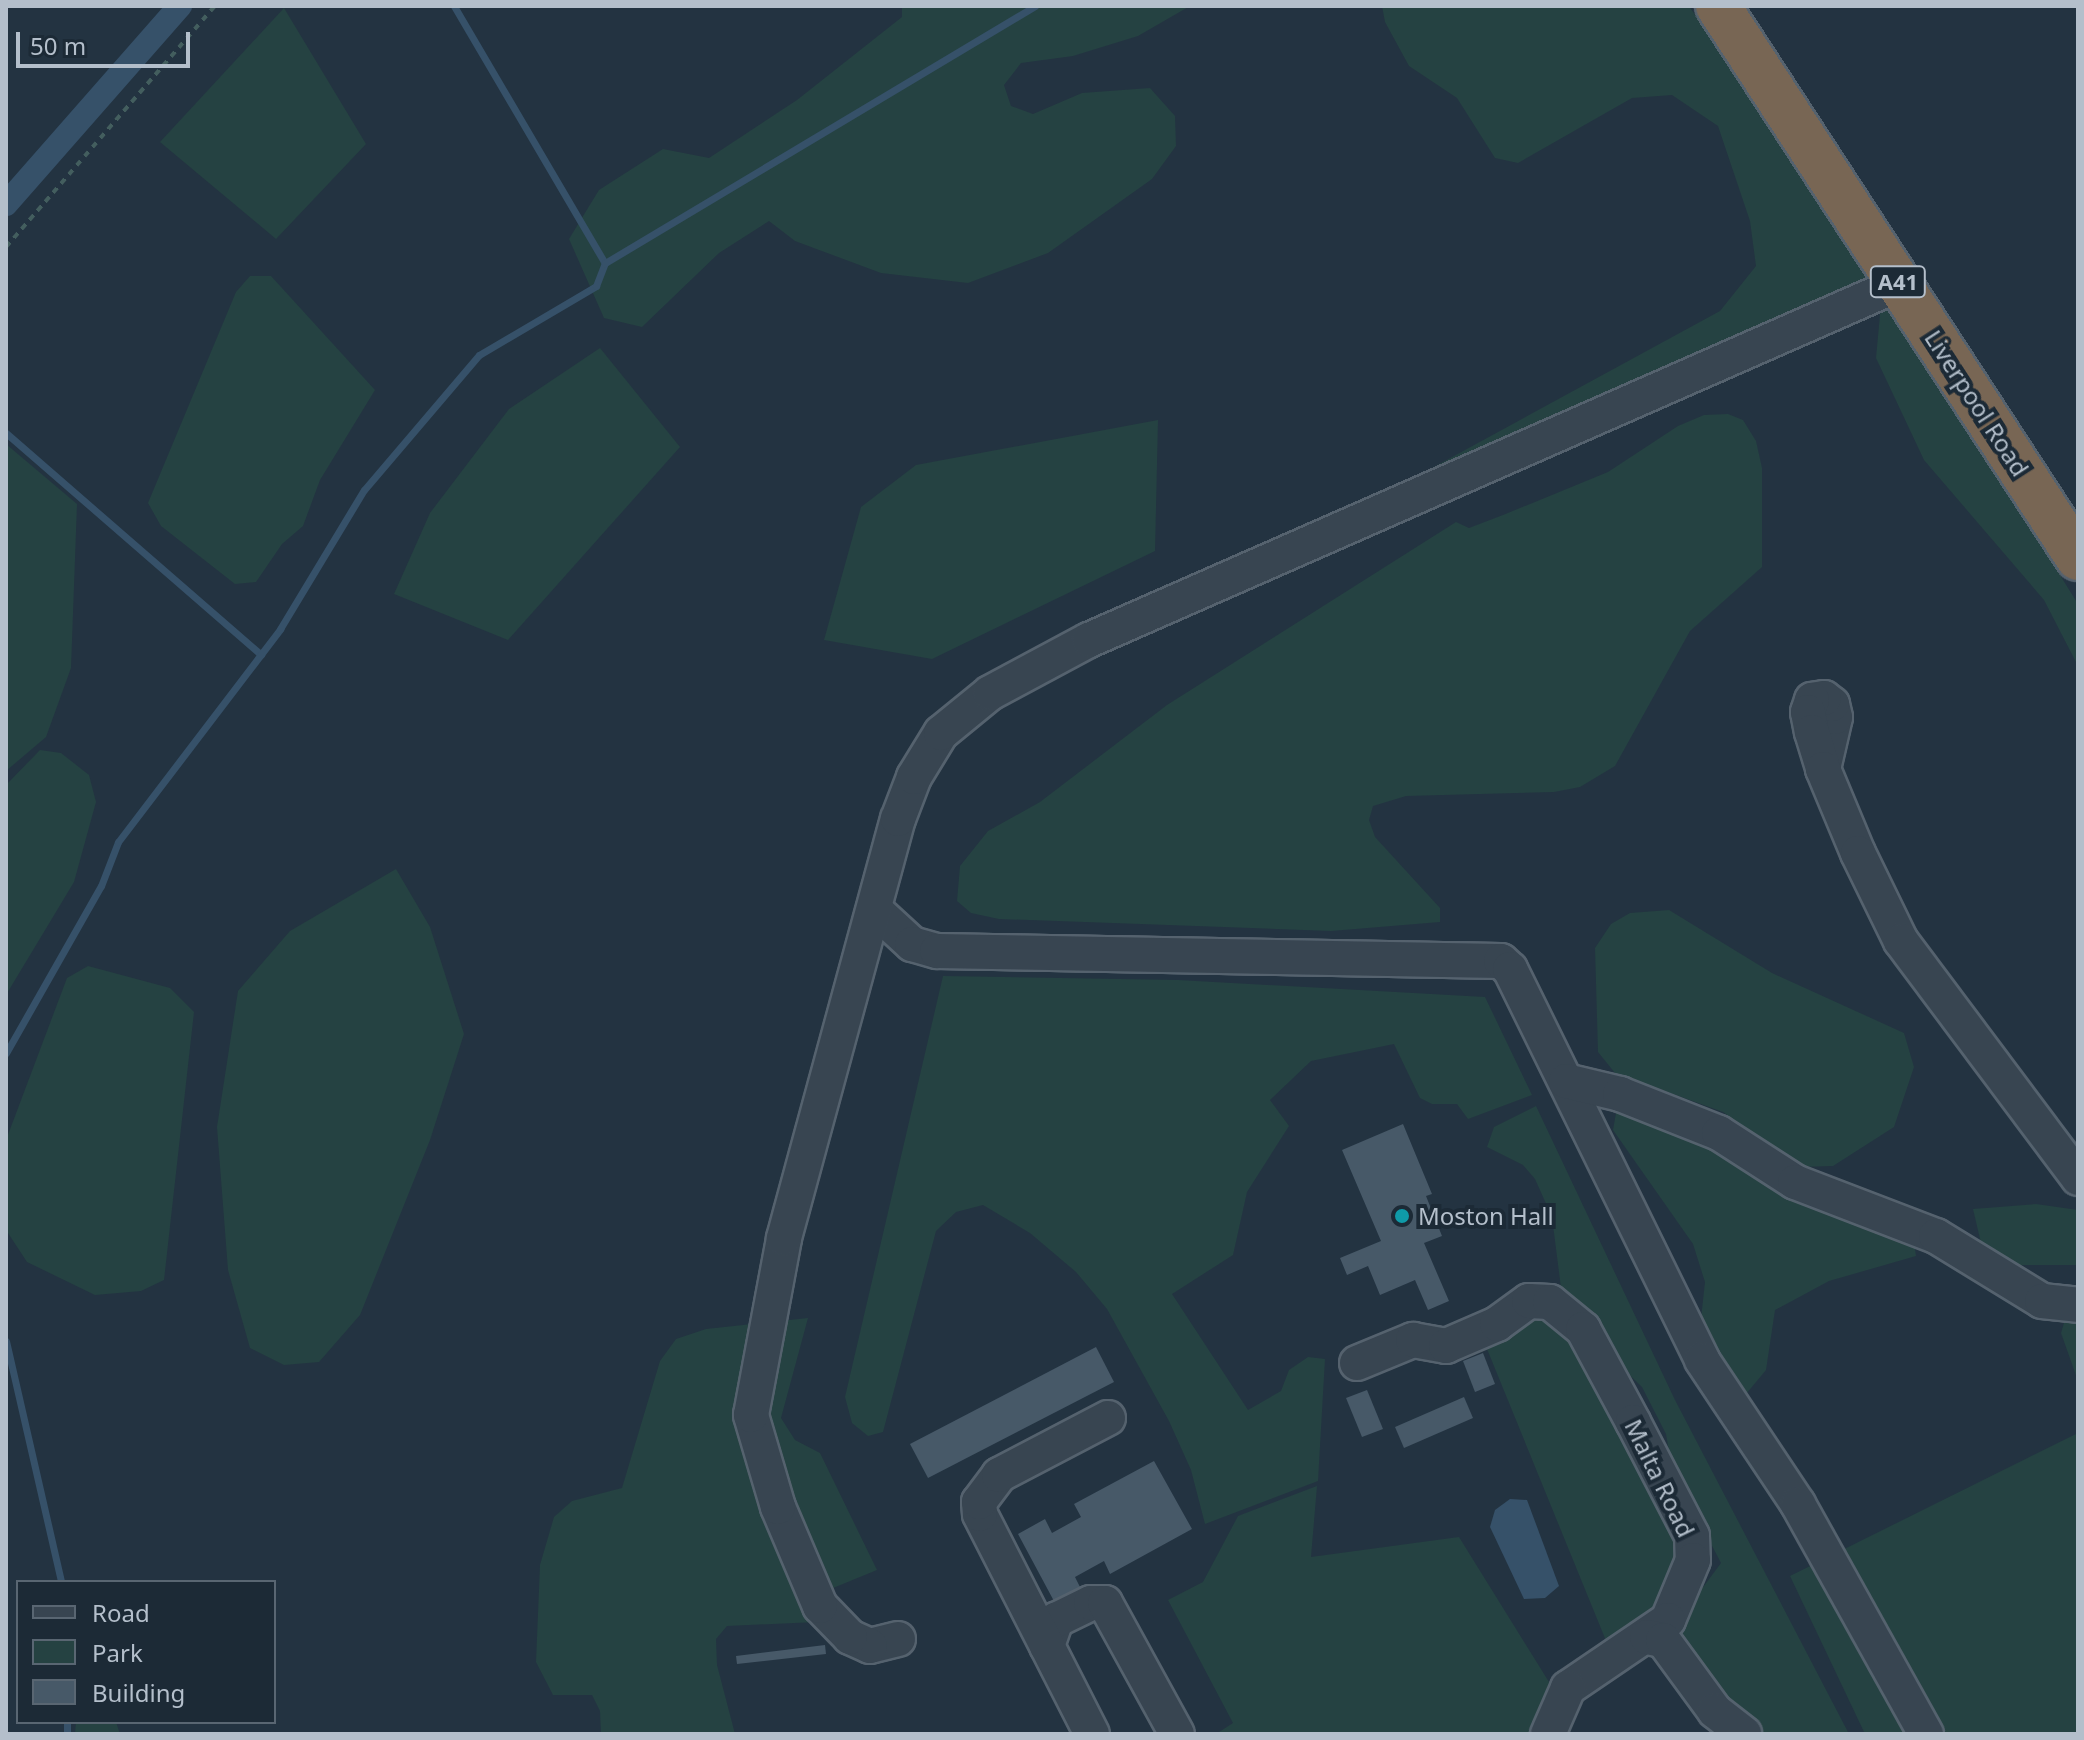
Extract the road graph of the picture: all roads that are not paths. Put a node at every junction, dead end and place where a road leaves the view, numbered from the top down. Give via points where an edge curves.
1 (1718, 6) edge
2 (1899, 284) junction
3 (2078, 558) edge
4 (1823, 769) dead end
5 (874, 909) junction
6 (1566, 1081) junction
7 (2078, 1178) edge
8 (2078, 1305) edge
9 (1357, 1363) dead end
10 (1108, 1418) dead end
11 (1647, 1637) junction
12 (898, 1639) dead end
13 (1047, 1646) junction
14 (1092, 1734) edge
15 (1177, 1734) edge
16 (1548, 1734) edge
17 (1744, 1734) edge
18 (1926, 1734) edge

1 - 2 highway, Liverpool Road / A41
2 - 3 highway, Liverpool Road / A41
2 - 5 street via 1089,640 990,693 941,733 914,777
4 - 7 street via 1901,941
5 - 6 street via 912,944 937,951 1501,961 1510,969
5 - 12 street via 784,1238 751,1415 778,1507 820,1606 850,1637 870,1646
6 - 8 street via 1620,1094 1719,1133 1795,1182 1864,1213 1936,1236 2042,1301
6 - 18 street via 1702,1360 1798,1504
9 - 11 street, Malta Road via 1413,1340 1446,1346 1497,1324 1529,1301 1550,1302 1583,1329 1692,1536 1693,1560 1668,1620
10 - 13 street via 999,1475 979,1502 980,1514
11 - 16 street, Malta Road via 1568,1688
11 - 17 street via 1663,1640 1715,1711
13 - 14 street
13 - 15 street via 1056,1620 1091,1603 1105,1603

